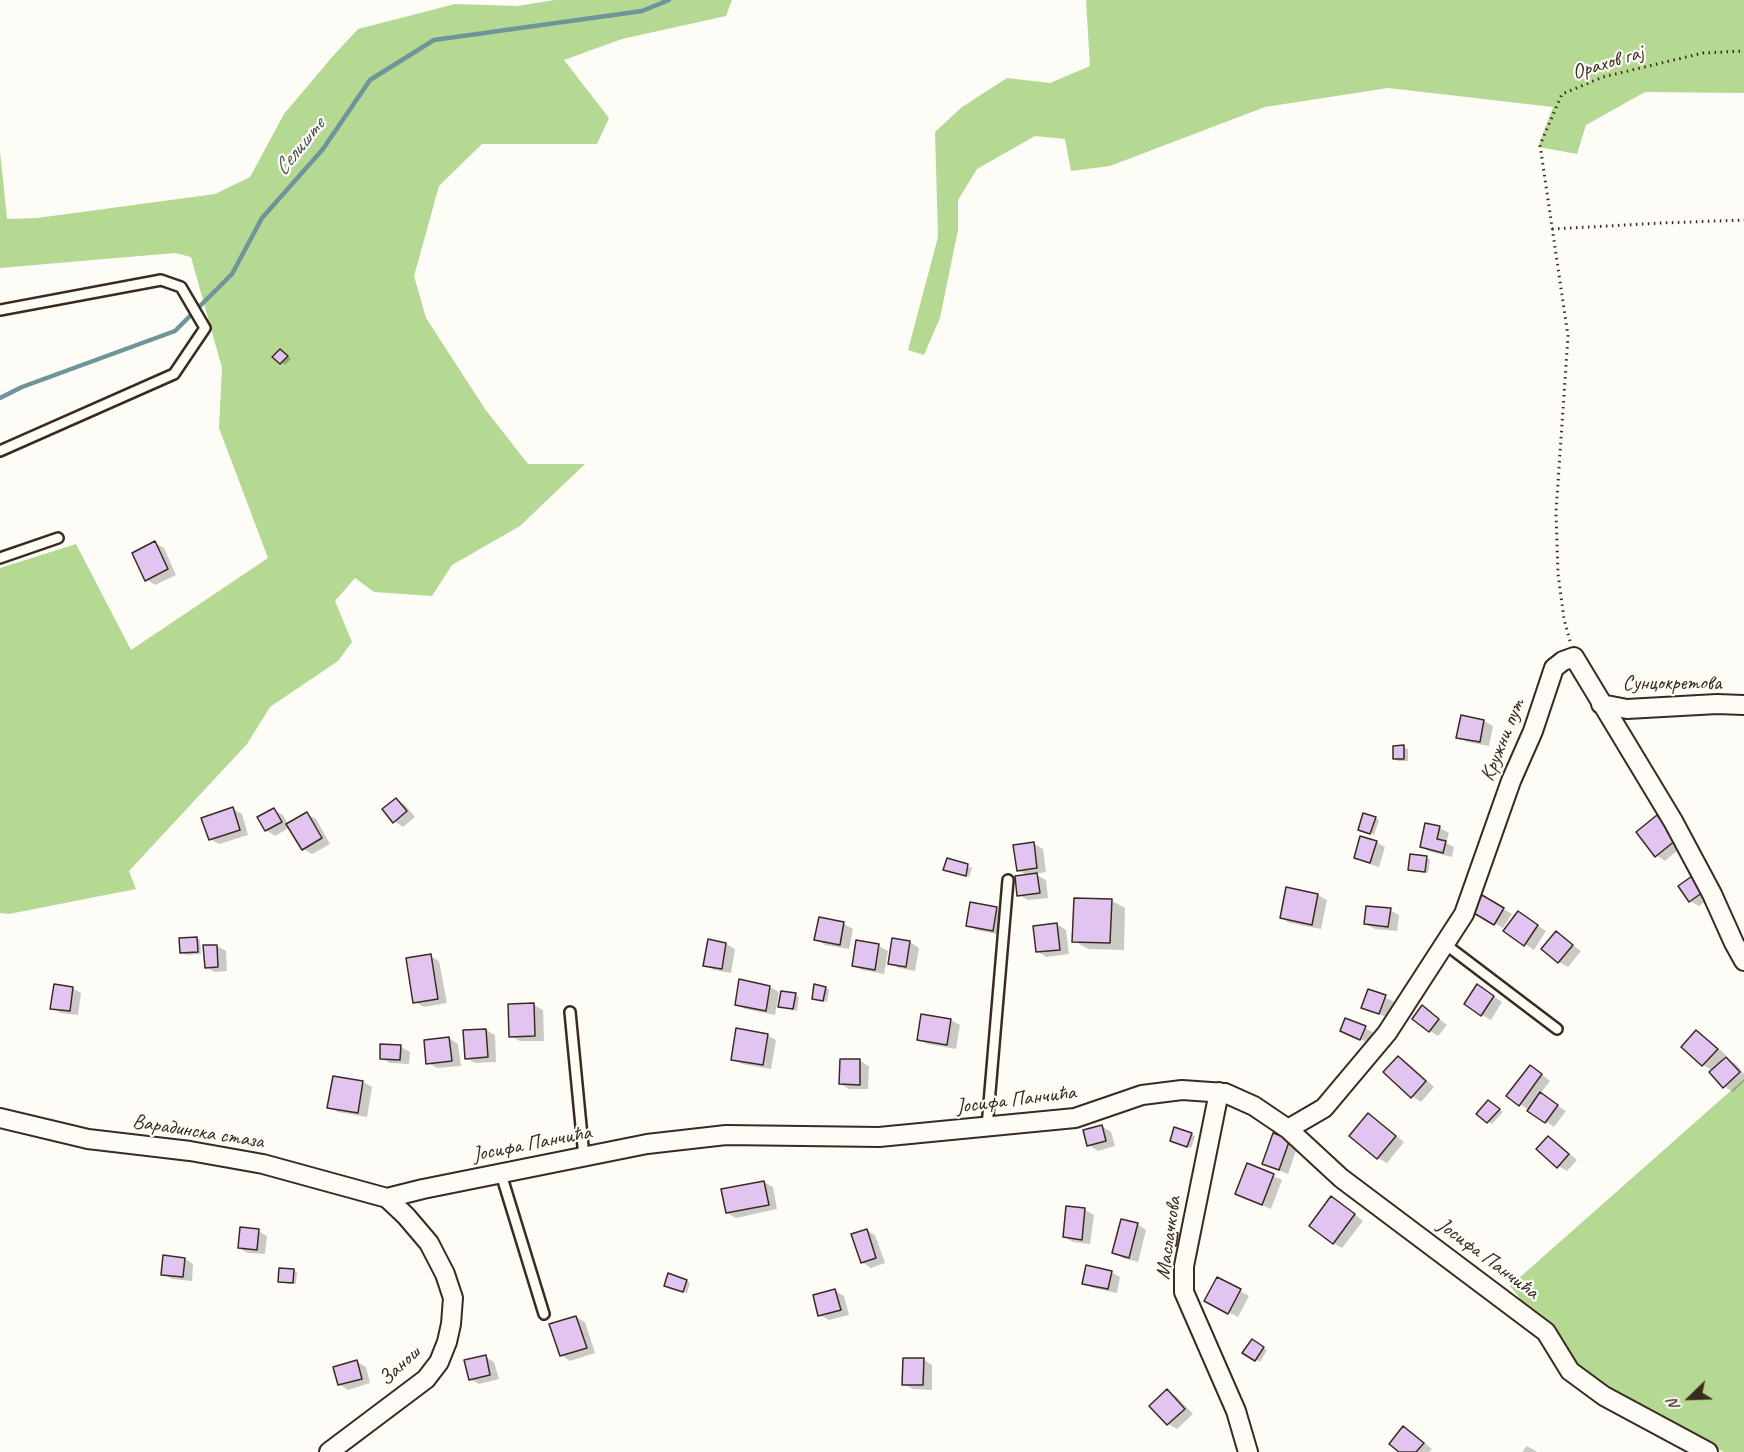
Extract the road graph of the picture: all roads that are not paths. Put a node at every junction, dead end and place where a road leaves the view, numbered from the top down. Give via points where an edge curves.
1 (0, 310) edge
2 (0, 452) edge
3 (58, 538) dead end
4 (0, 558) edge
5 (1602, 704) junction
6 (1744, 705) edge
7 (1008, 880) dead end
8 (1445, 944) junction
9 (1744, 961) edge
10 (570, 1012) dead end
11 (1557, 1029) dead end
12 (1219, 1092) junction
13 (0, 1118) edge
14 (987, 1127) junction
15 (1288, 1129) junction
16 (584, 1157) junction
17 (501, 1174) junction
18 (387, 1198) junction
19 (544, 1314) dead end
20 (329, 1452) edge
21 (1248, 1452) edge
22 (1708, 1452) edge

1 - 2 lane via 161,280 181,287 205,328 174,374
3 - 4 lane
5 - 6 street, Сунцокретова via 1627,709
5 - 8 street, Кружни пут via 1574,657 1554,669 1464,914
5 - 9 street via 1673,821
7 - 14 lane
8 - 11 lane
8 - 15 street, Кружни пут via 1387,1033 1331,1100
10 - 16 lane
12 - 14 street, Јосифа Панчића via 1182,1090 1142,1095 1075,1118
12 - 15 street, Јосифа Панчића via 1254,1106
12 - 21 street, Маслачкова via 1184,1266 1184,1292 1236,1411
13 - 18 street, Варадинска стаза via 88,1139 263,1164
14 - 16 street, Јосифа Панчића via 879,1137 726,1135 647,1144
15 - 22 street, Јосифа Панчића via 1341,1178 1546,1332 1570,1371 1604,1396
16 - 17 street, Јосифа Панчића
17 - 18 street, Јосифа Панчића
17 - 19 lane
18 - 20 street, Занош via 429,1243 445,1274 453,1298 447,1342 440,1362 426,1379

